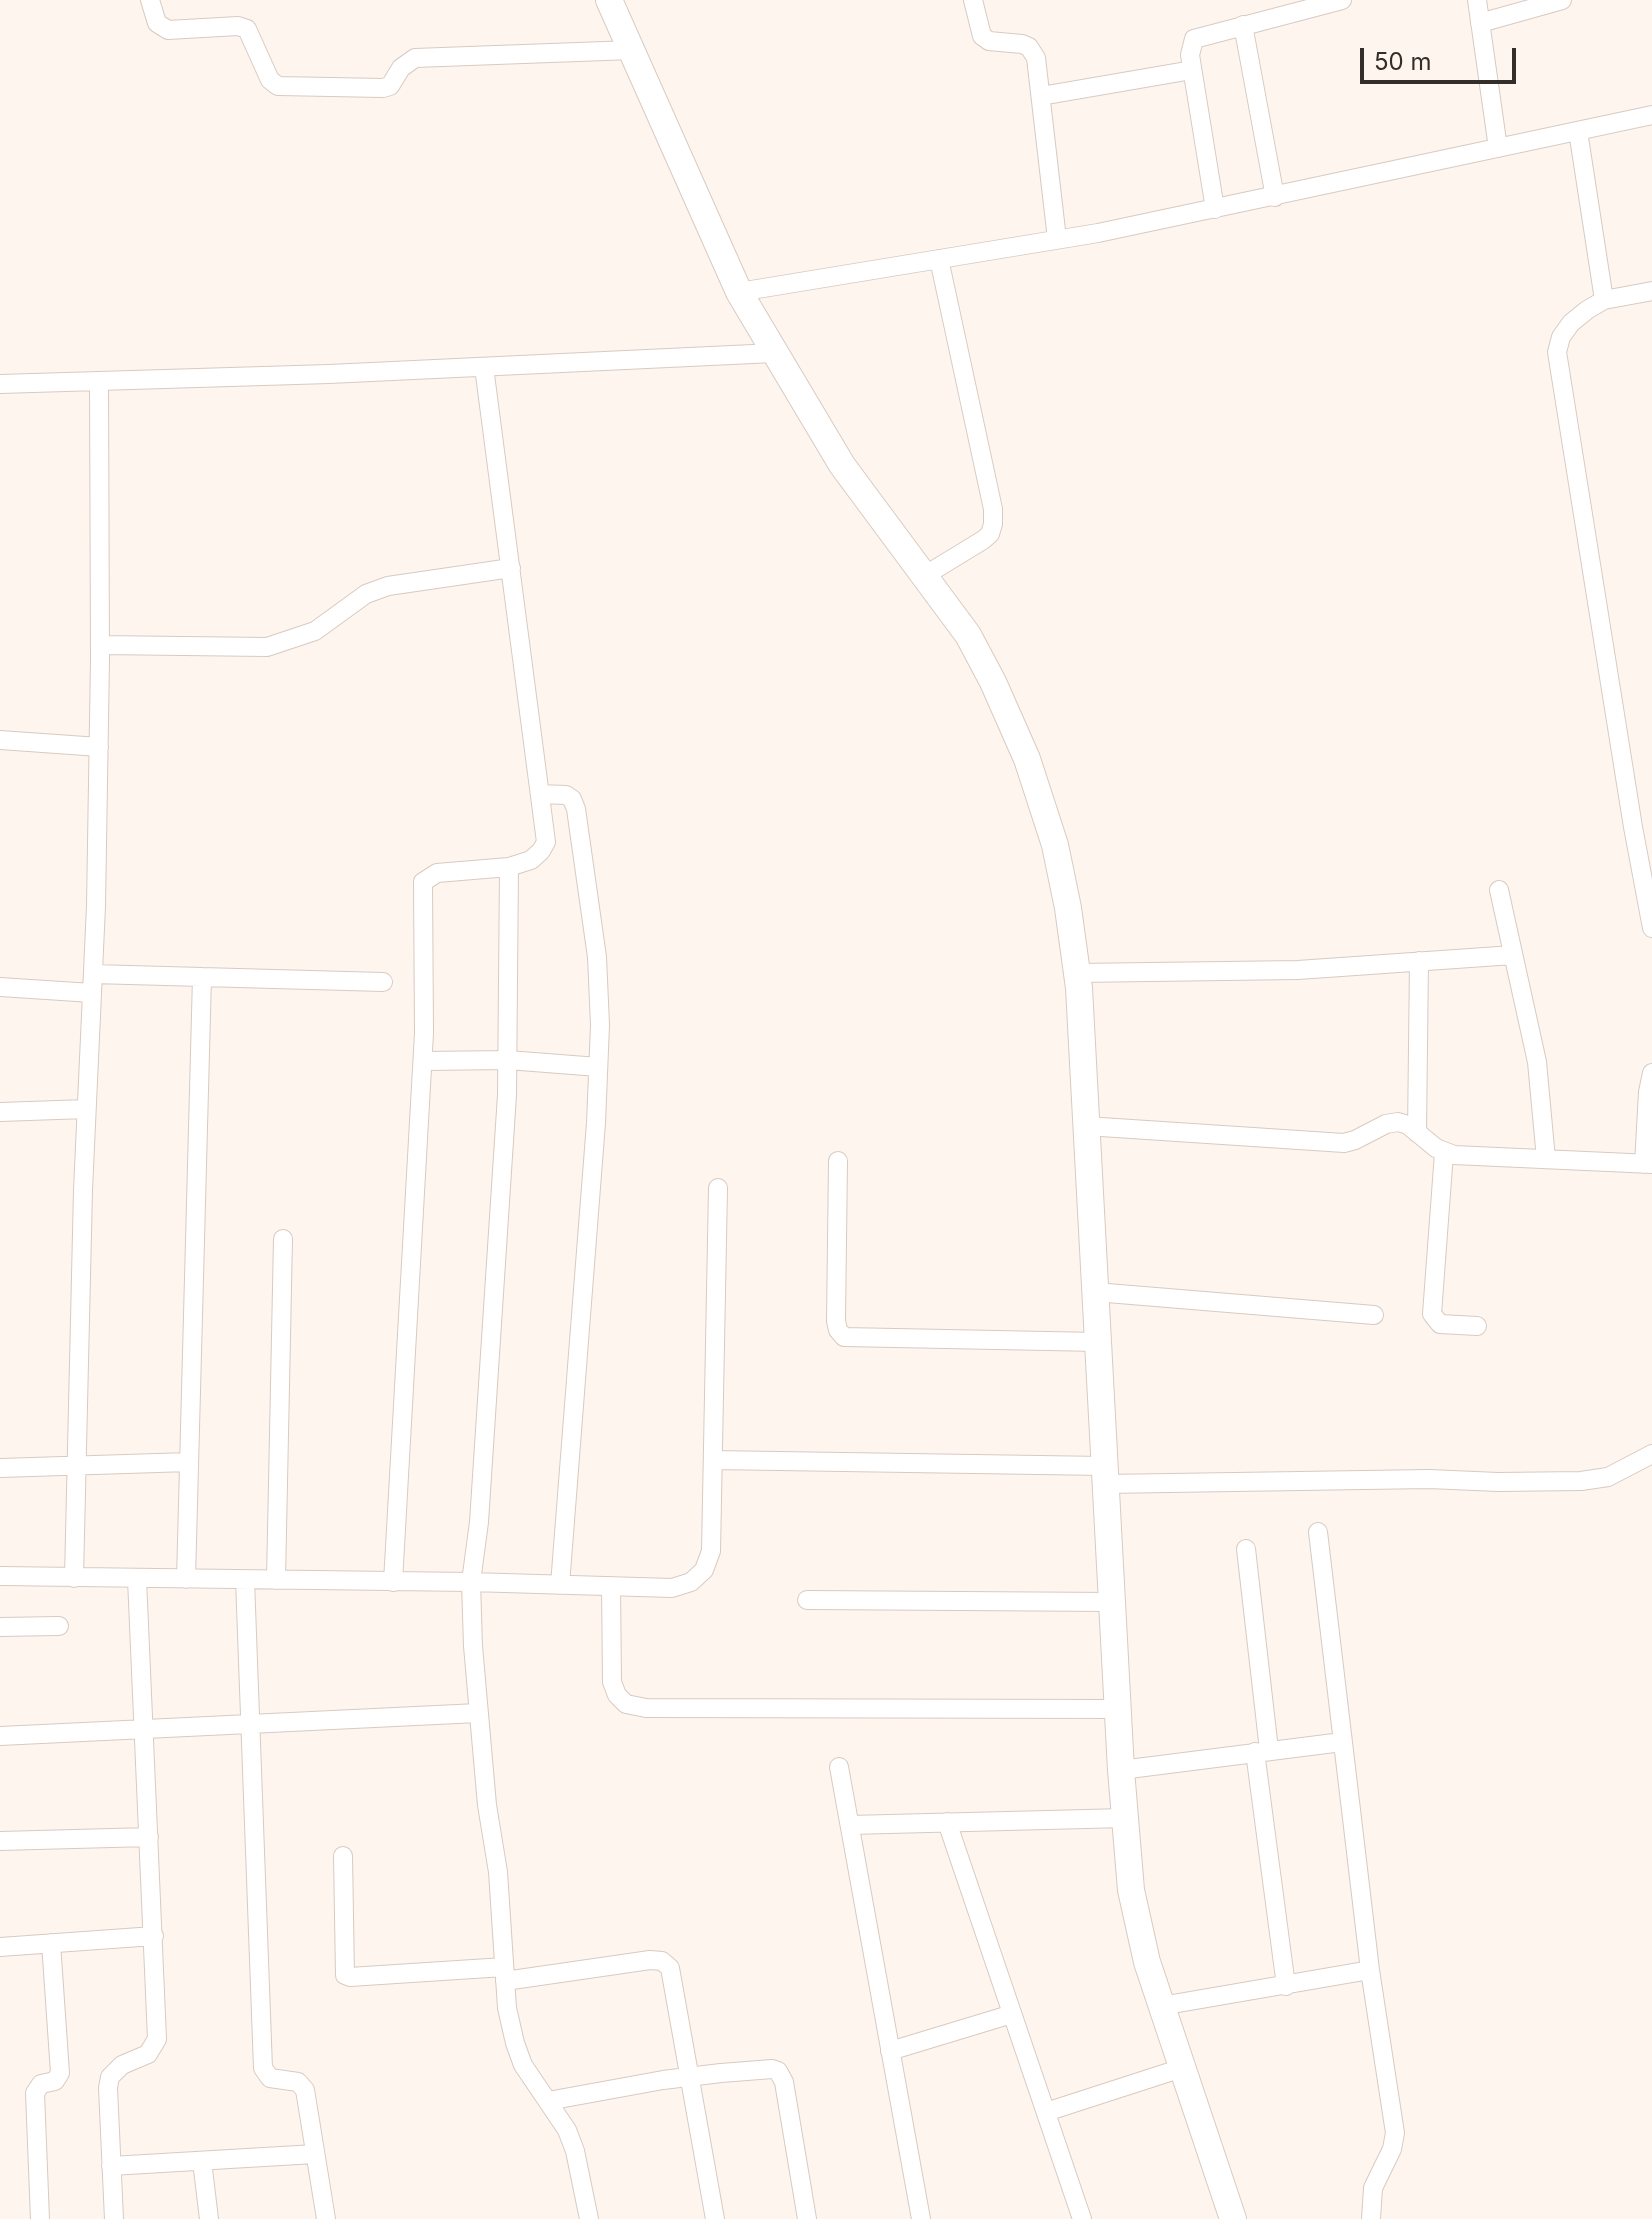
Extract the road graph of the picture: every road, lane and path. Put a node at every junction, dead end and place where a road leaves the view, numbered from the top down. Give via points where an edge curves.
1 (150, 0) edge
2 (609, 0) edge
3 (973, 0) edge
4 (1342, 0) edge
5 (1477, 0) edge
6 (1562, 0) edge
7 (1480, 23) junction
8 (1243, 25) junction
9 (632, 50) junction
10 (1192, 70) junction
11 (1041, 96) junction
12 (1652, 115) edge
13 (1578, 131) junction
14 (1498, 148) junction
15 (1275, 197) junction
16 (1215, 209) junction
17 (1057, 239) junction
18 (939, 259) junction
19 (1652, 291) edge
20 (739, 292) junction
21 (1604, 300) junction
22 (774, 353) junction
23 (484, 367) junction
24 (99, 381) junction
25 (0, 384) edge
26 (511, 568) junction
27 (924, 576) junction
28 (100, 645) junction
29 (0, 740) edge
30 (99, 747) junction
31 (541, 794) junction
32 (509, 867) junction
33 (1499, 890) dead end
34 (1652, 928) edge
35 (1513, 955) junction
36 (1419, 961) junction
37 (1077, 973) junction
38 (202, 977) junction
39 (383, 982) dead end
40 (92, 984) junction
41 (0, 987) edge
42 (508, 1060) junction
43 (423, 1061) junction
44 (598, 1067) junction
45 (1652, 1073) edge
46 (86, 1109) junction
47 (0, 1112) edge
48 (1086, 1126) junction
49 (1417, 1133) junction
50 (1444, 1153) junction
51 (1546, 1159) junction
52 (838, 1161) dead end
53 (1648, 1164) edge
54 (718, 1188) dead end
55 (283, 1239) dead end
56 (1095, 1292) junction
57 (1374, 1315) dead end
58 (1477, 1326) dead end
59 (1098, 1342) junction
60 (1652, 1454) edge
61 (713, 1460) junction
62 (189, 1462) junction
63 (77, 1466) junction
64 (0, 1468) edge
65 (1105, 1475) junction
66 (1318, 1532) dead end
67 (1246, 1549) dead end
68 (0, 1576) edge
69 (74, 1578) junction
70 (137, 1579) junction
71 (186, 1579) junction
72 (245, 1580) junction
73 (276, 1580) junction
74 (393, 1582) junction
75 (471, 1582) junction
76 (560, 1585) junction
77 (611, 1586) junction
78 (807, 1600) dead end
79 (1112, 1602) junction
80 (59, 1626) dead end
81 (0, 1627) edge
82 (1117, 1709) junction
83 (478, 1713) junction
84 (252, 1722) junction
85 (143, 1728) junction
86 (0, 1736) edge
87 (1342, 1742) junction
88 (1262, 1751) junction
89 (839, 1767) dead end
90 (1121, 1770) junction
91 (1125, 1818) junction
92 (947, 1822) junction
93 (850, 1825) junction
94 (149, 1837) junction
95 (0, 1841) edge
96 (343, 1856) dead end
97 (154, 1936) junction
98 (51, 1943) junction
99 (0, 1947) edge
100 (1370, 1970) junction
101 (504, 1974) junction
102 (1286, 1986) junction
103 (1161, 2006) junction
104 (1012, 2014) junction
105 (890, 2051) junction
106 (1182, 2068) junction
107 (688, 2077) junction
108 (548, 2101) junction
109 (1046, 2112) junction
110 (315, 2154) junction
111 (202, 2161) junction
112 (111, 2166) junction
113 (40, 2219) edge
114 (114, 2219) edge
115 (209, 2219) edge
116 (326, 2219) edge
117 (589, 2219) edge
118 (715, 2219) edge
119 (807, 2219) edge
120 (921, 2219) edge
121 (1082, 2219) edge
122 (1233, 2219) edge
123 (1371, 2219) edge

1 - 9 street via 157,23 168,30 247,29 270,80 278,86 383,88 415,58
2 - 9 street
3 - 11 street via 982,36 1029,47 1036,58
4 - 8 street
5 - 7 street
6 - 7 street
7 - 14 street
8 - 10 street via 1194,39
8 - 15 street
9 - 20 street
10 - 11 street
10 - 16 street
11 - 17 street
12 - 13 street
13 - 14 street
13 - 21 street
14 - 15 street
15 - 16 street
16 - 17 street
17 - 18 street
18 - 20 street
18 - 27 street via 993,524 983,540
19 - 21 street
20 - 22 street
21 - 34 street via 1571,323 1557,352
22 - 23 street
22 - 27 street via 842,465
23 - 24 street
23 - 26 street
24 - 25 street
24 - 28 street
26 - 28 street via 388,586 366,594 315,631 267,647
26 - 31 street
27 - 37 street via 968,635 1027,759 1055,845
28 - 30 street
29 - 30 street
30 - 40 street
31 - 32 street via 546,842 531,860
31 - 44 street via 566,795 576,809 597,957
32 - 42 street
32 - 43 street via 437,873 423,882
33 - 35 street
35 - 36 street
35 - 51 street via 1537,1062
36 - 37 street via 1298,970
36 - 49 street
37 - 48 street
38 - 39 street
38 - 40 street
38 - 62 street
40 - 41 street
40 - 46 street
42 - 43 street
42 - 44 street
42 - 75 street
43 - 74 street
44 - 76 street
45 - 53 street
46 - 47 street
46 - 63 street
48 - 49 street via 1344,1143 1392,1122
48 - 56 street
49 - 50 street
50 - 51 street
50 - 58 street via 1432,1314 1440,1324
51 - 53 street
52 - 59 street via 836,1321 844,1337
54 - 61 street
55 - 73 street
56 - 57 street
56 - 59 street
59 - 65 street
60 - 65 street via 1608,1477 1581,1481
61 - 65 street
61 - 77 street via 711,1551 704,1570 691,1582 672,1588
62 - 63 street
62 - 71 street
63 - 64 street
63 - 69 street
65 - 79 street
66 - 87 street
67 - 88 street
68 - 69 street
69 - 70 street
70 - 71 street
70 - 85 street
71 - 72 street
72 - 73 street
72 - 84 street
73 - 74 street
74 - 75 street
75 - 76 street
75 - 83 street
76 - 77 street
77 - 82 street via 612,1682 626,1704
78 - 79 street
79 - 82 street
80 - 81 street
82 - 90 street
83 - 84 street
83 - 101 street via 498,1872
84 - 85 street
84 - 110 street via 263,2068 270,2078 302,2084
85 - 86 street
85 - 94 street
87 - 88 street
87 - 100 street
88 - 90 street
88 - 102 street
89 - 93 street
90 - 91 street
91 - 92 street
91 - 103 street via 1136,1917
92 - 93 street
92 - 104 street
93 - 105 street
94 - 95 street
94 - 97 street
96 - 101 street via 345,1975
97 - 98 street
97 - 112 street via 157,2039 148,2054 122,2065 110,2077
98 - 99 street
98 - 113 street via 60,2073 35,2093
100 - 102 street
100 - 123 street via 1395,2133 1373,2188
101 - 107 street via 662,1961 674,1979
101 - 108 street via 515,2043
102 - 103 street
103 - 106 street
104 - 105 street
104 - 109 street
105 - 120 street
106 - 109 street
106 - 122 street
107 - 108 street
107 - 118 street
107 - 119 street via 778,2071
108 - 117 street via 575,2151
109 - 121 street
110 - 111 street
110 - 116 street
111 - 112 street
111 - 115 street
112 - 114 street

